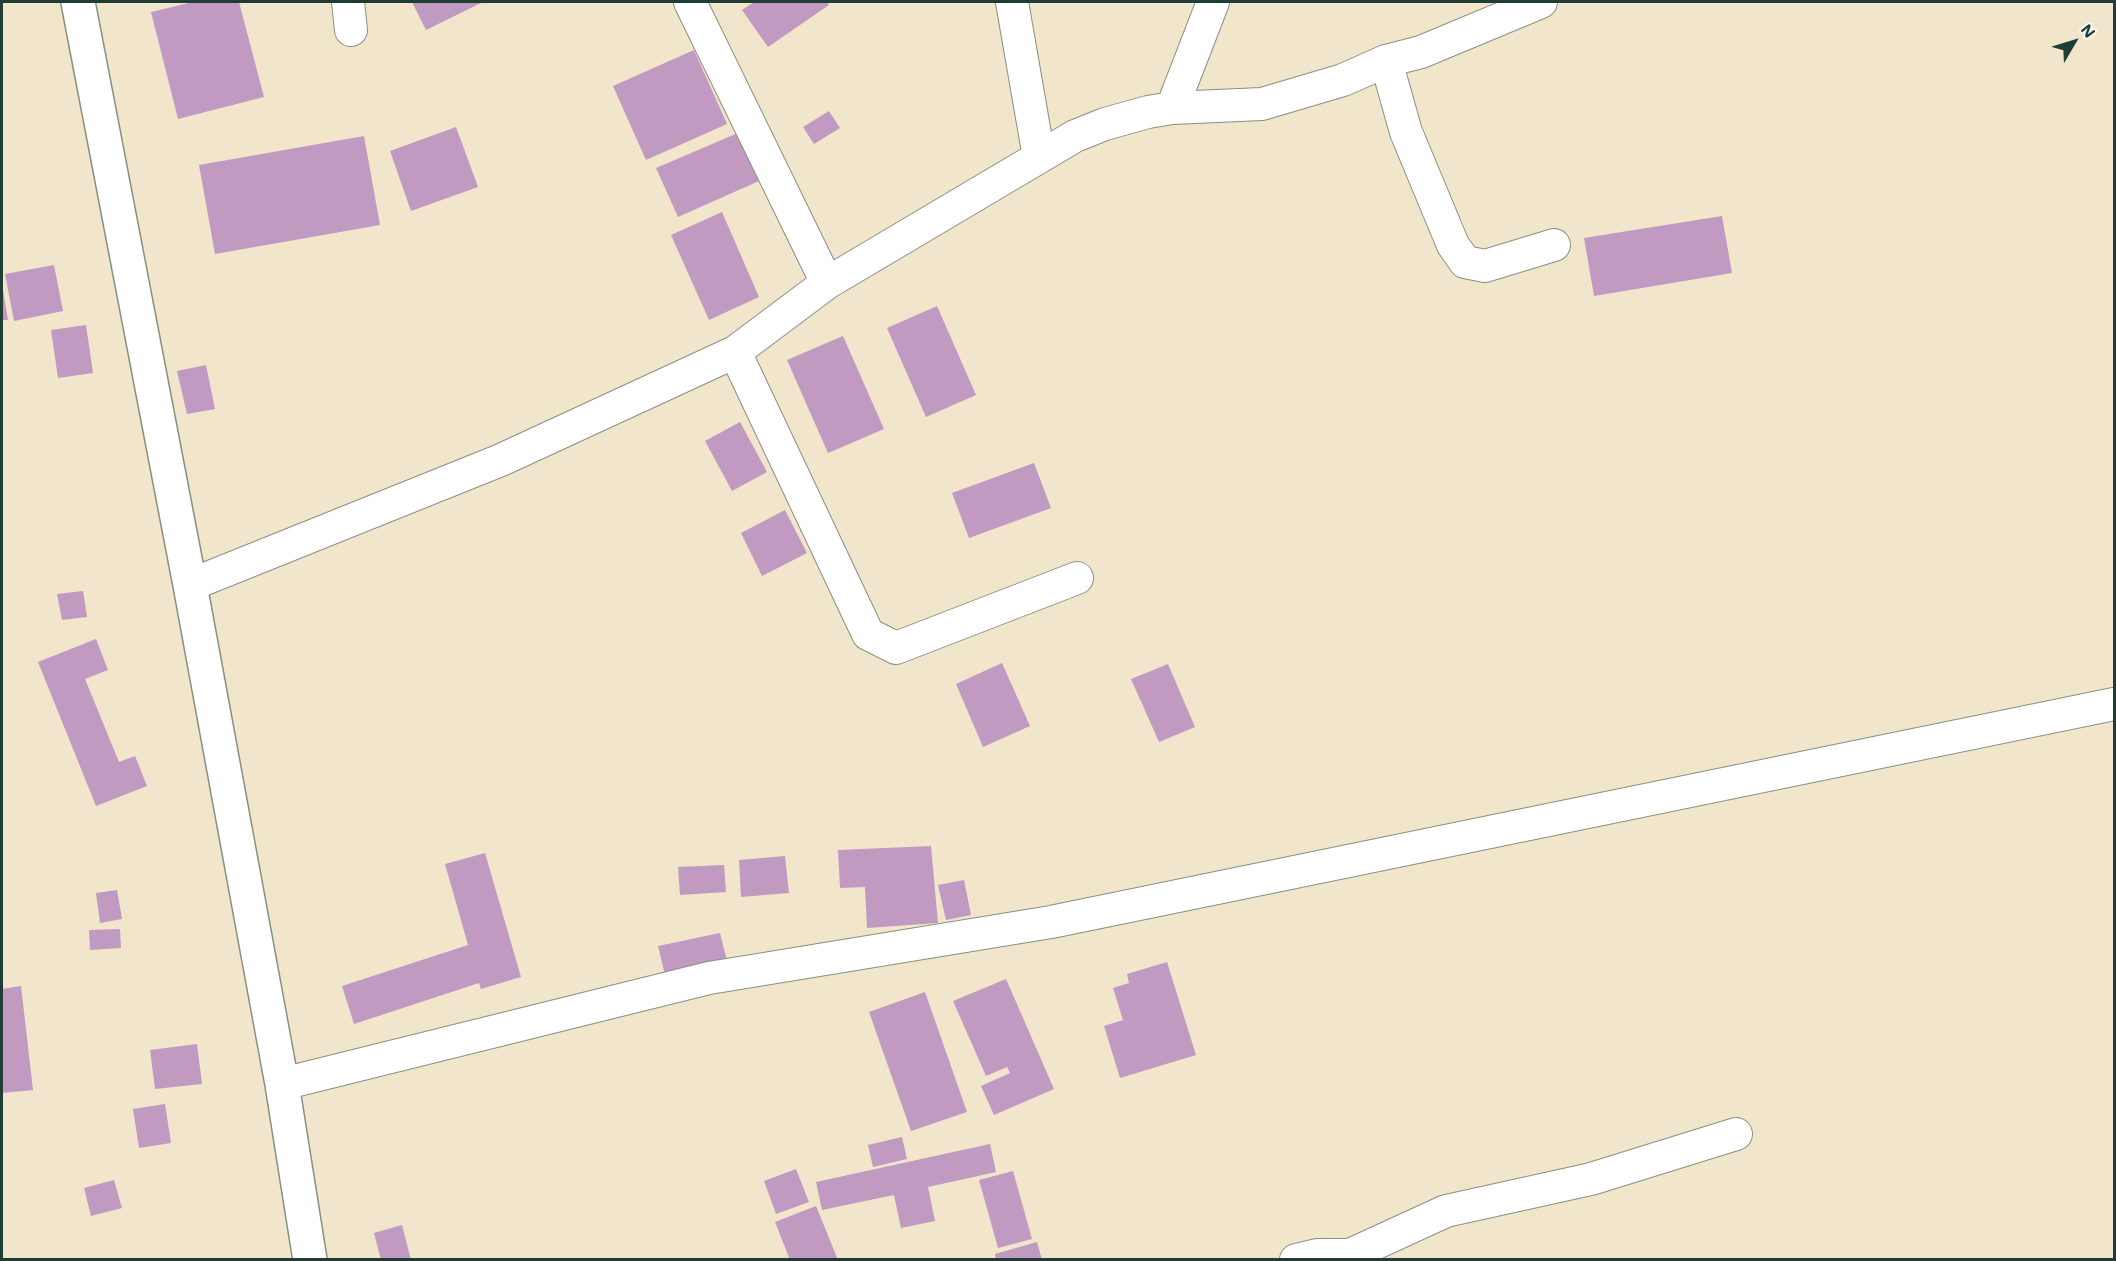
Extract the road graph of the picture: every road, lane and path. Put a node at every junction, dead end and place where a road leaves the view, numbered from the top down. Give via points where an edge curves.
1 (78, 2) edge
2 (690, 2) edge
3 (1012, 2) edge
4 (1213, 2) edge
5 (1541, 2) edge
6 (1386, 61) junction
7 (1172, 108) junction
8 (1039, 157) junction
9 (1554, 244) dead end
10 (828, 283) junction
11 (735, 352) junction
12 (1077, 578) dead end
13 (190, 585) junction
14 (2115, 704) edge
15 (282, 1084) junction
16 (1736, 1134) dead end
17 (1354, 1257) edge
18 (310, 1260) edge
19 (1296, 1260) edge

1 - 13 street
2 - 10 street
3 - 8 street
4 - 7 street
5 - 6 street via 1421,52
6 - 7 street via 1343,80 1262,105
6 - 9 street via 1406,132 1453,245 1465,262 1485,266
7 - 8 street via 1105,124
8 - 10 street
10 - 11 street
11 - 12 street via 868,634 896,648
11 - 13 street via 501,460
13 - 15 street
14 - 15 street via 1051,922 709,978
15 - 18 street
16 - 17 street via 1591,1179 1446,1210
17 - 19 street via 1317,1255

